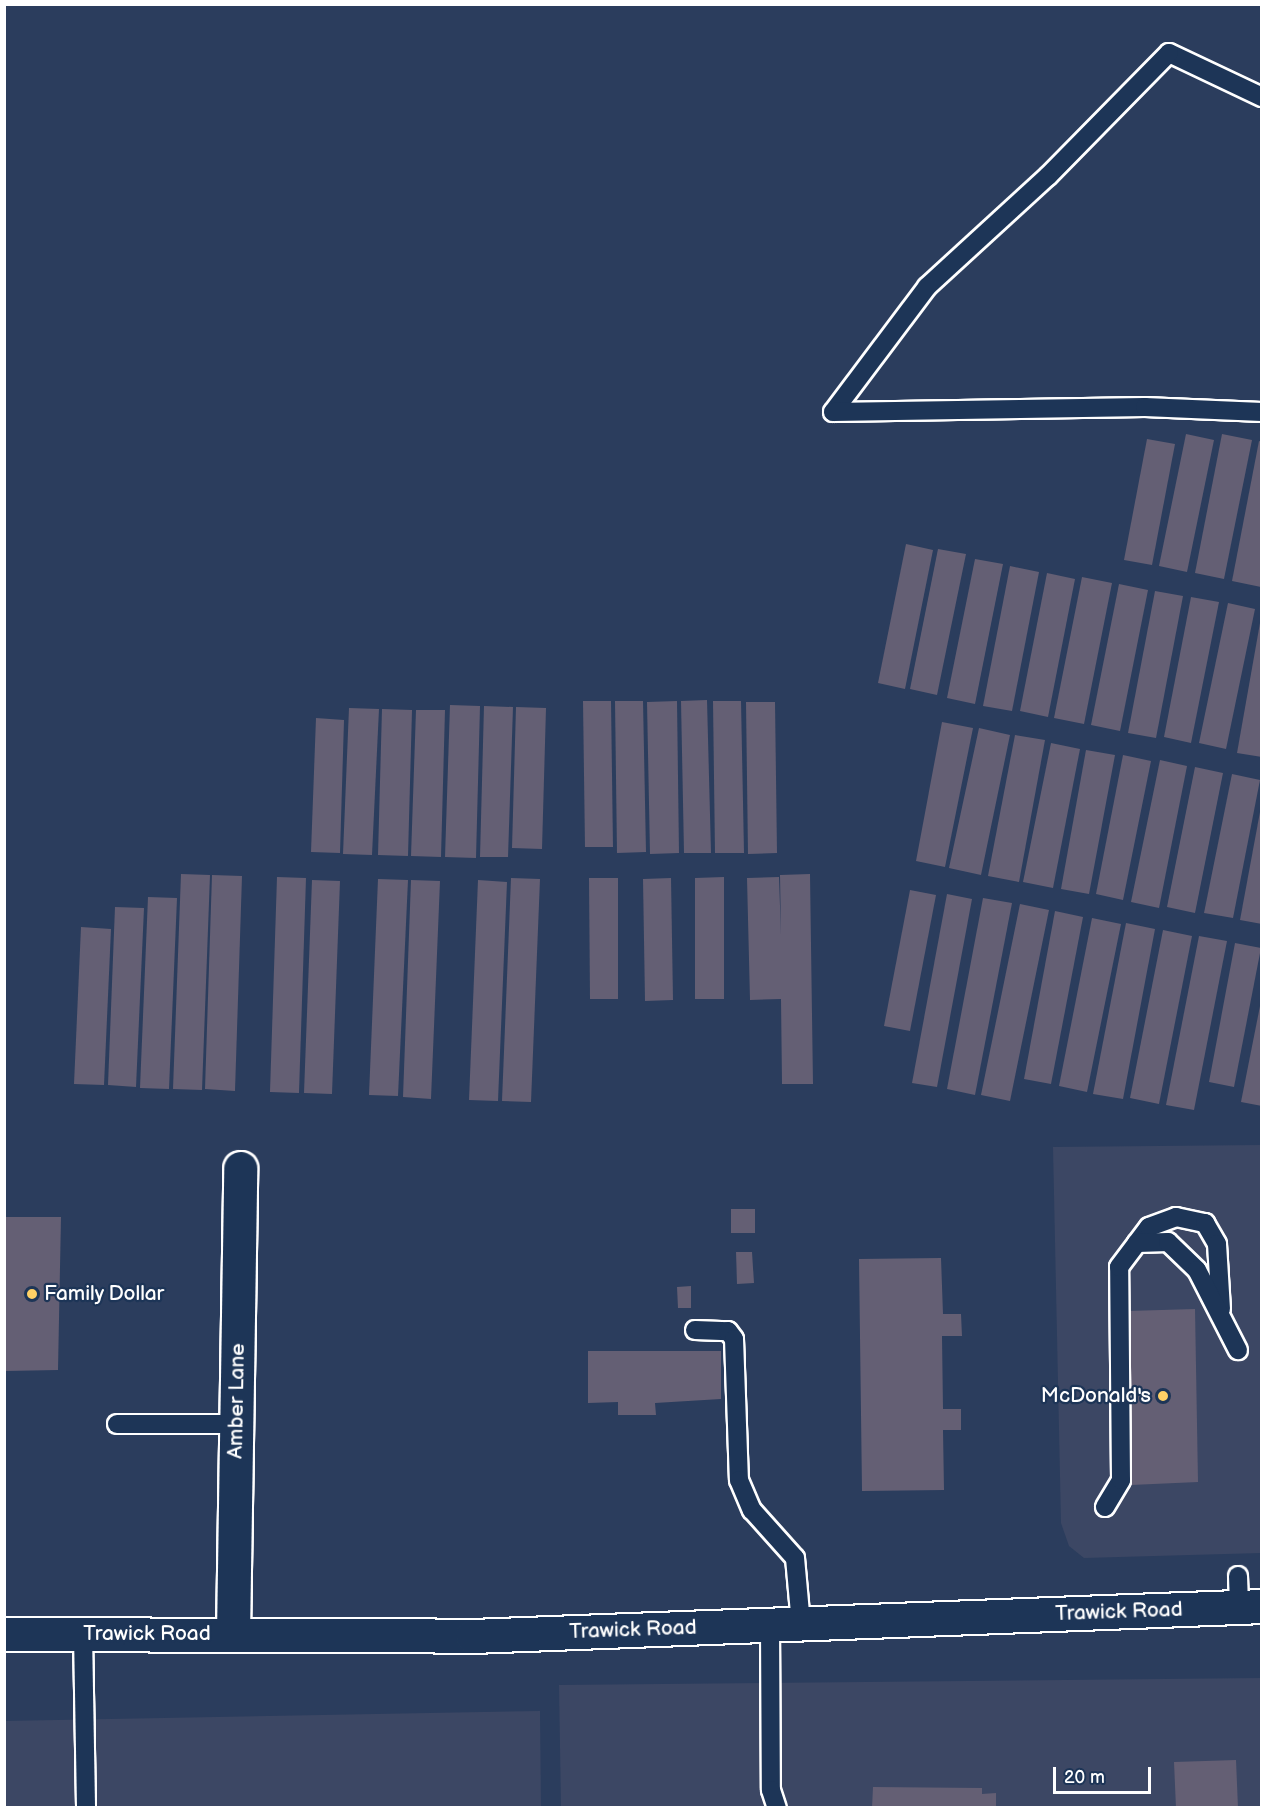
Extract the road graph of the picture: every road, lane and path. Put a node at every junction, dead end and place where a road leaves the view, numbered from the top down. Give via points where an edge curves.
1 (1262, 97) edge
2 (1262, 412) edge
3 (240, 1168) dead end
4 (1137, 1243) junction
5 (1221, 1317) junction
6 (695, 1330) dead end
7 (1238, 1350) dead end
8 (117, 1424) dead end
9 (236, 1424) junction
10 (1105, 1507) dead end
11 (1246, 1597) edge
12 (786, 1624) junction
13 (4, 1634) edge
14 (83, 1634) junction
15 (233, 1634) junction
16 (86, 1808) edge
17 (777, 1808) edge

1 - 2 lane via 1169,53 1048,176 927,287 833,412 1145,407
3 - 9 street, Amber Lane
4 - 5 lane via 1168,1242 1197,1270
4 - 5 lane via 1149,1227 1176,1216 1205,1222 1217,1244
4 - 10 lane via 1119,1267 1121,1480
5 - 7 lane
6 - 12 lane via 728,1331 734,1339 740,1480 752,1510 795,1558
8 - 9 lane
9 - 15 street, Amber Lane
11 - 12 street, Trawick Road
12 - 15 street, Trawick Road via 472,1636
12 - 17 lane via 771,1790
13 - 14 street, Trawick Road
14 - 15 street, Trawick Road
14 - 16 lane

